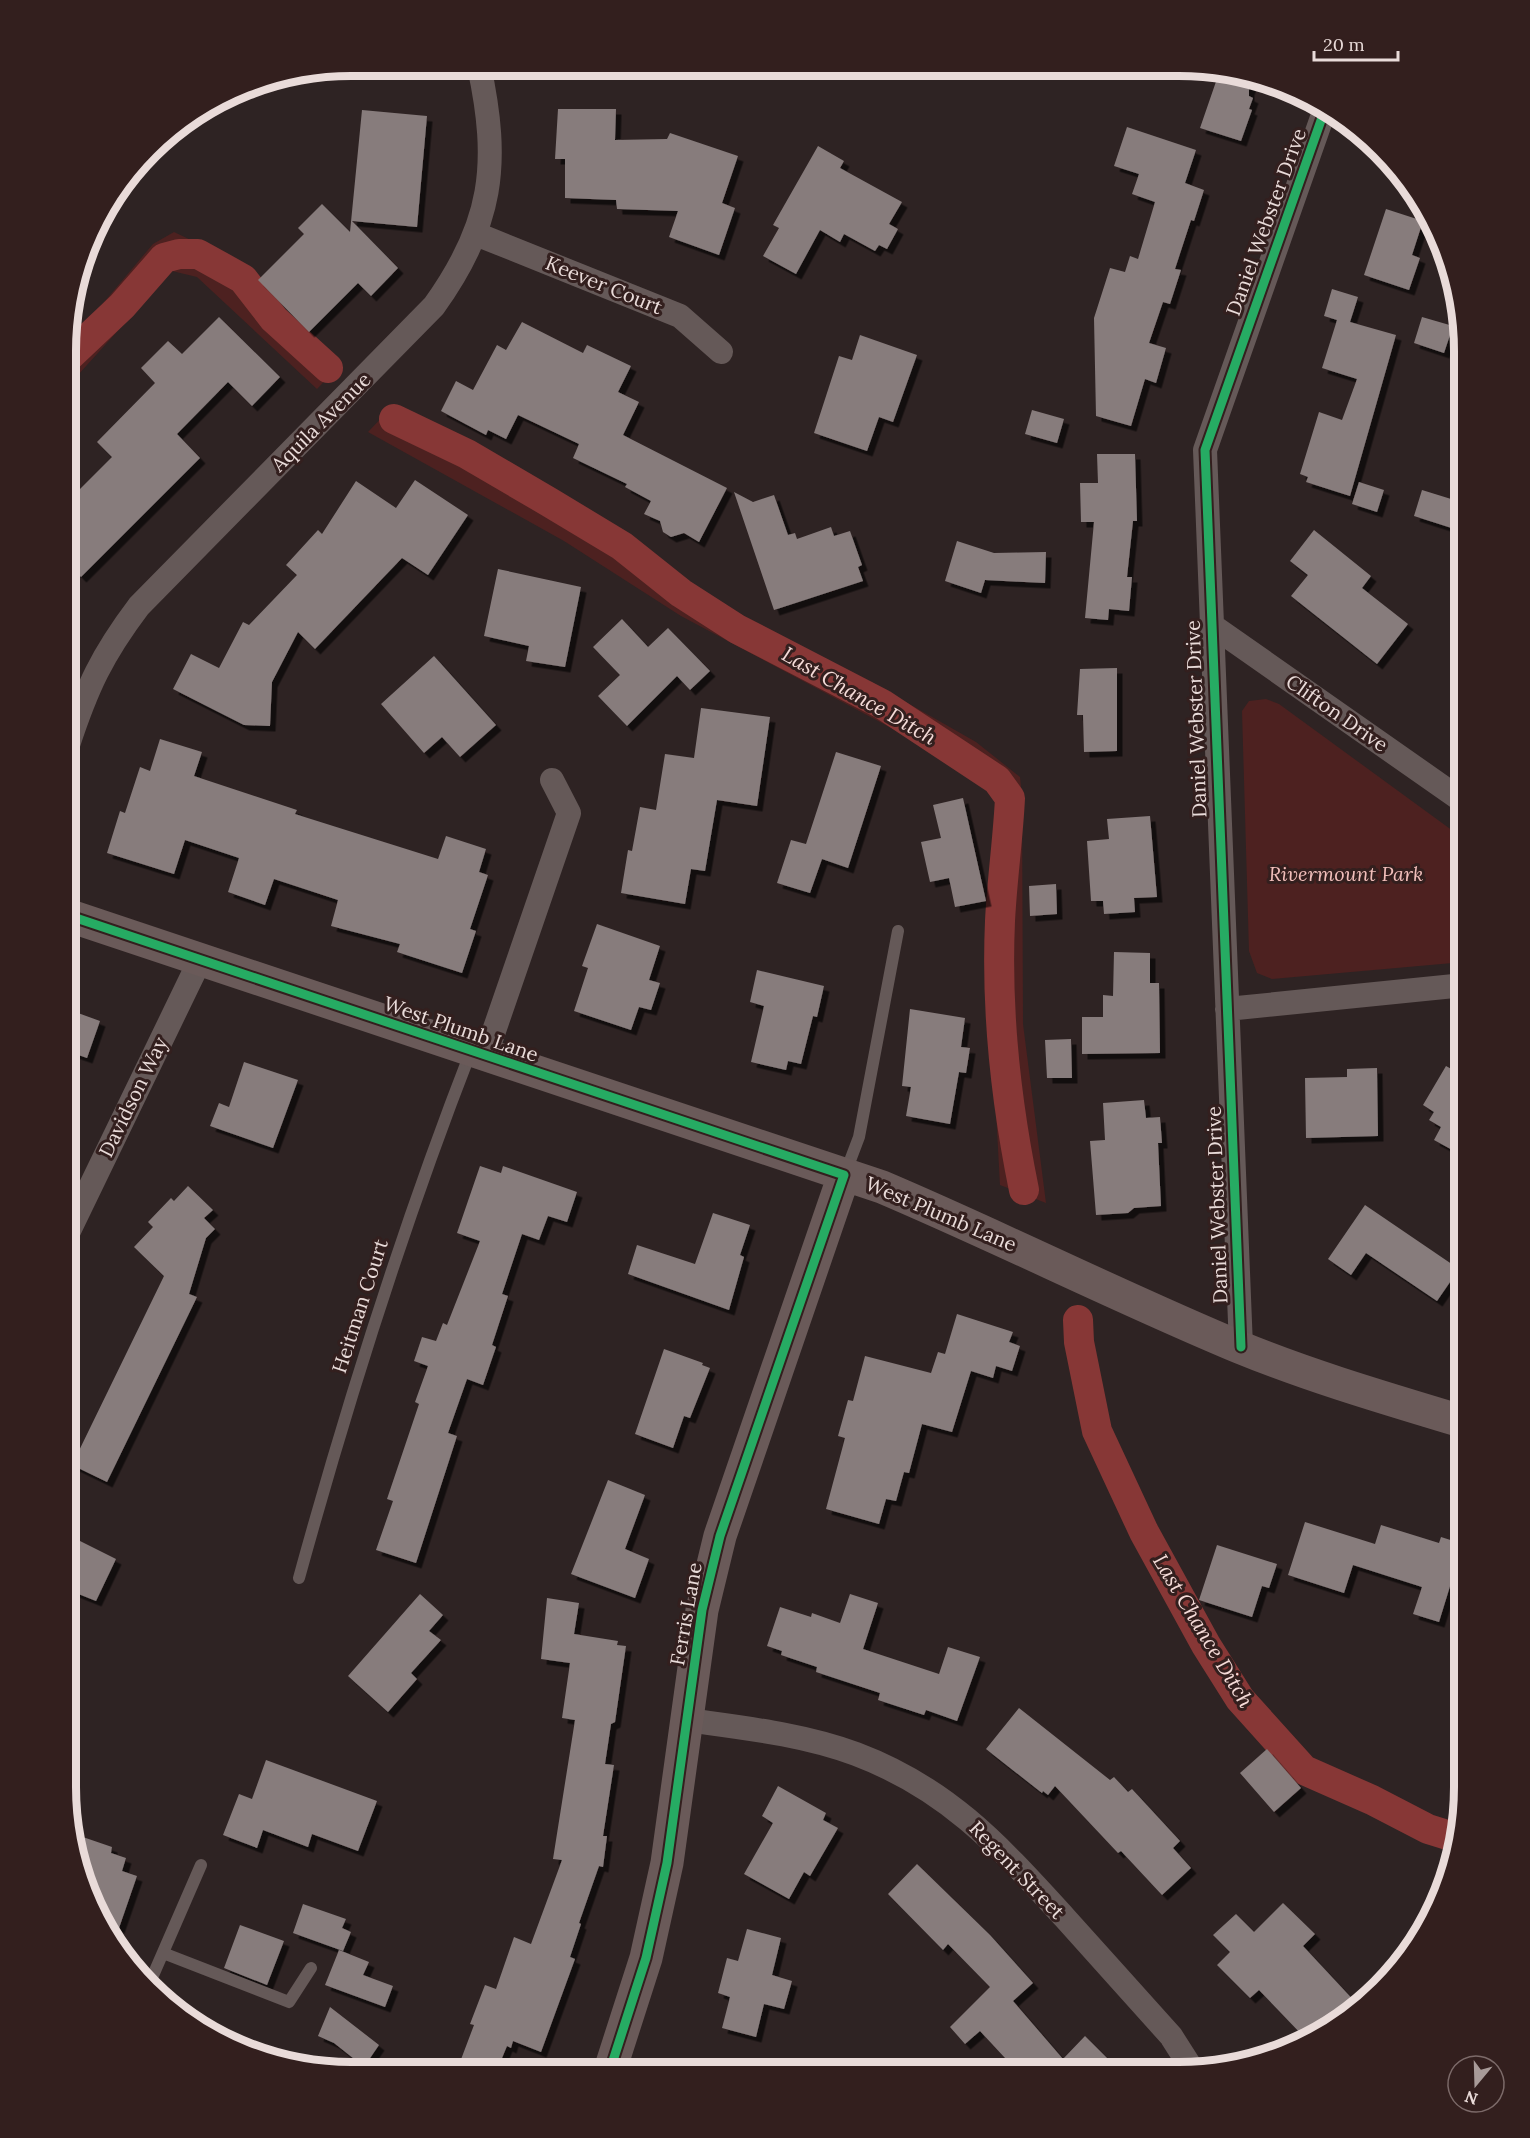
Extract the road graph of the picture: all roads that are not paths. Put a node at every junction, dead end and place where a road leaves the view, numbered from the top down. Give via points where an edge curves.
1 (481, 76) edge
2 (1322, 117) edge
3 (476, 234) junction
4 (721, 352) dead end
5 (1210, 624) junction
6 (76, 721) edge
7 (552, 780) dead end
8 (1454, 795) edge
9 (76, 918) edge
10 (898, 931) dead end
11 (200, 960) junction
12 (1454, 986) edge
13 (1227, 1009) junction
14 (478, 1053) junction
15 (844, 1175) junction
16 (76, 1216) edge
17 (1241, 1347) junction
18 (1454, 1419) edge
19 (298, 1578) dead end
20 (687, 1720) junction
21 (201, 1865) dead end
22 (163, 1953) junction
23 (311, 1968) dead end
24 (153, 1976) edge
25 (613, 2061) edge
26 (1187, 2061) edge

1 - 3 street, Aquila Avenue via 492,150 488,195
2 - 5 street, Daniel Webster Drive via 1205,450
3 - 4 street, Keever Court via 680,316
3 - 6 street, Aquila Avenue via 458,274 434,306 139,606 112,642 88,686
5 - 8 street, Clifton Drive
5 - 13 street, Daniel Webster Drive
7 - 14 street via 569,813
9 - 11 main road, West Plumb Lane
10 - 15 lane via 860,1137
11 - 14 main road, West Plumb Lane
11 - 16 street, Davidson Way
12 - 13 street
13 - 17 street, Daniel Webster Drive
14 - 15 main road, West Plumb Lane
14 - 19 lane, Heitman Court via 430,1156 371,1334
15 - 17 main road, West Plumb Lane via 968,1223
15 - 20 main road, Ferris Lane via 720,1536 702,1610
17 - 18 main road, West Plumb Lane via 1320,1377
20 - 25 main road, Ferris Lane via 667,1863 646,1958
20 - 26 street, Regent Street via 808,1739 857,1754 906,1776 953,1806 995,1841 1172,2036
21 - 22 lane
22 - 23 lane via 289,2002
22 - 24 lane

